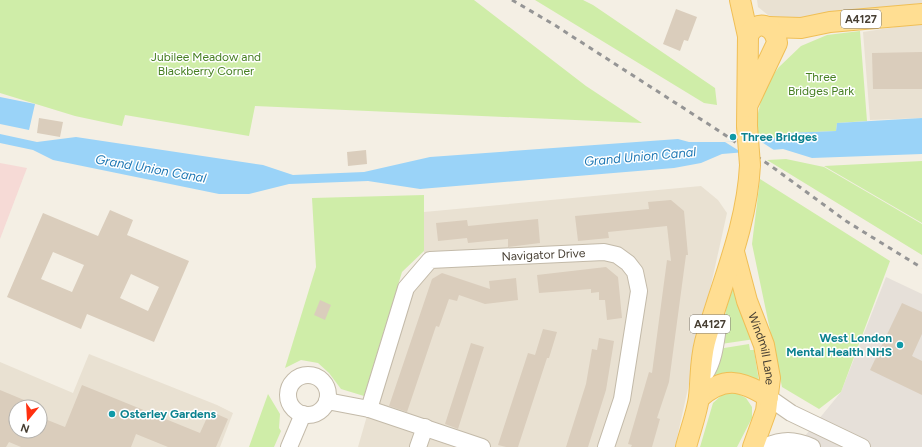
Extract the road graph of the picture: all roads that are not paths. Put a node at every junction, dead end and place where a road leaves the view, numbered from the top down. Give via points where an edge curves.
1 (741, 0) edge
2 (922, 14) edge
3 (762, 38) junction
4 (734, 252) junction
5 (699, 390) junction
6 (768, 397) junction
7 (327, 401) junction
8 (369, 409) junction
9 (303, 414) junction
10 (425, 427) junction
11 (479, 446) edge
12 (289, 447) edge
13 (418, 447) edge
14 (606, 447) edge
15 (686, 447) edge
16 (753, 447) edge
17 (764, 447) edge
18 (812, 447) edge
19 (862, 447) edge

1 - 3 main road, Windmill Lane
2 - 3 main road, A4127 via 830,22
3 - 4 main road, Windmill Lane / A4127, bridge via 748,104 750,166
4 - 5 main road, Windmill Lane / A4127 via 704,344
4 - 6 main road, Windmill Lane / A4127 via 747,301 756,319 766,355 770,378
5 - 6 main road via 736,382 750,386
5 - 15 main road, Windmill Lane / A4127
6 - 16 main road, Windmill Lane / A4127 via 766,411
6 - 19 street via 791,414
7 - 8 street
7 - 9 street via 318,412 312,415
7 - 9 street via 326,386 319,378 310,375 297,378 290,388 289,401 294,409
8 - 10 street
8 - 14 street, Navigator Drive via 406,288 430,260 604,252 617,255 628,263 635,272 639,291 622,399
9 - 12 street
10 - 11 street
10 - 13 street
17 - 18 street via 776,442 797,441

